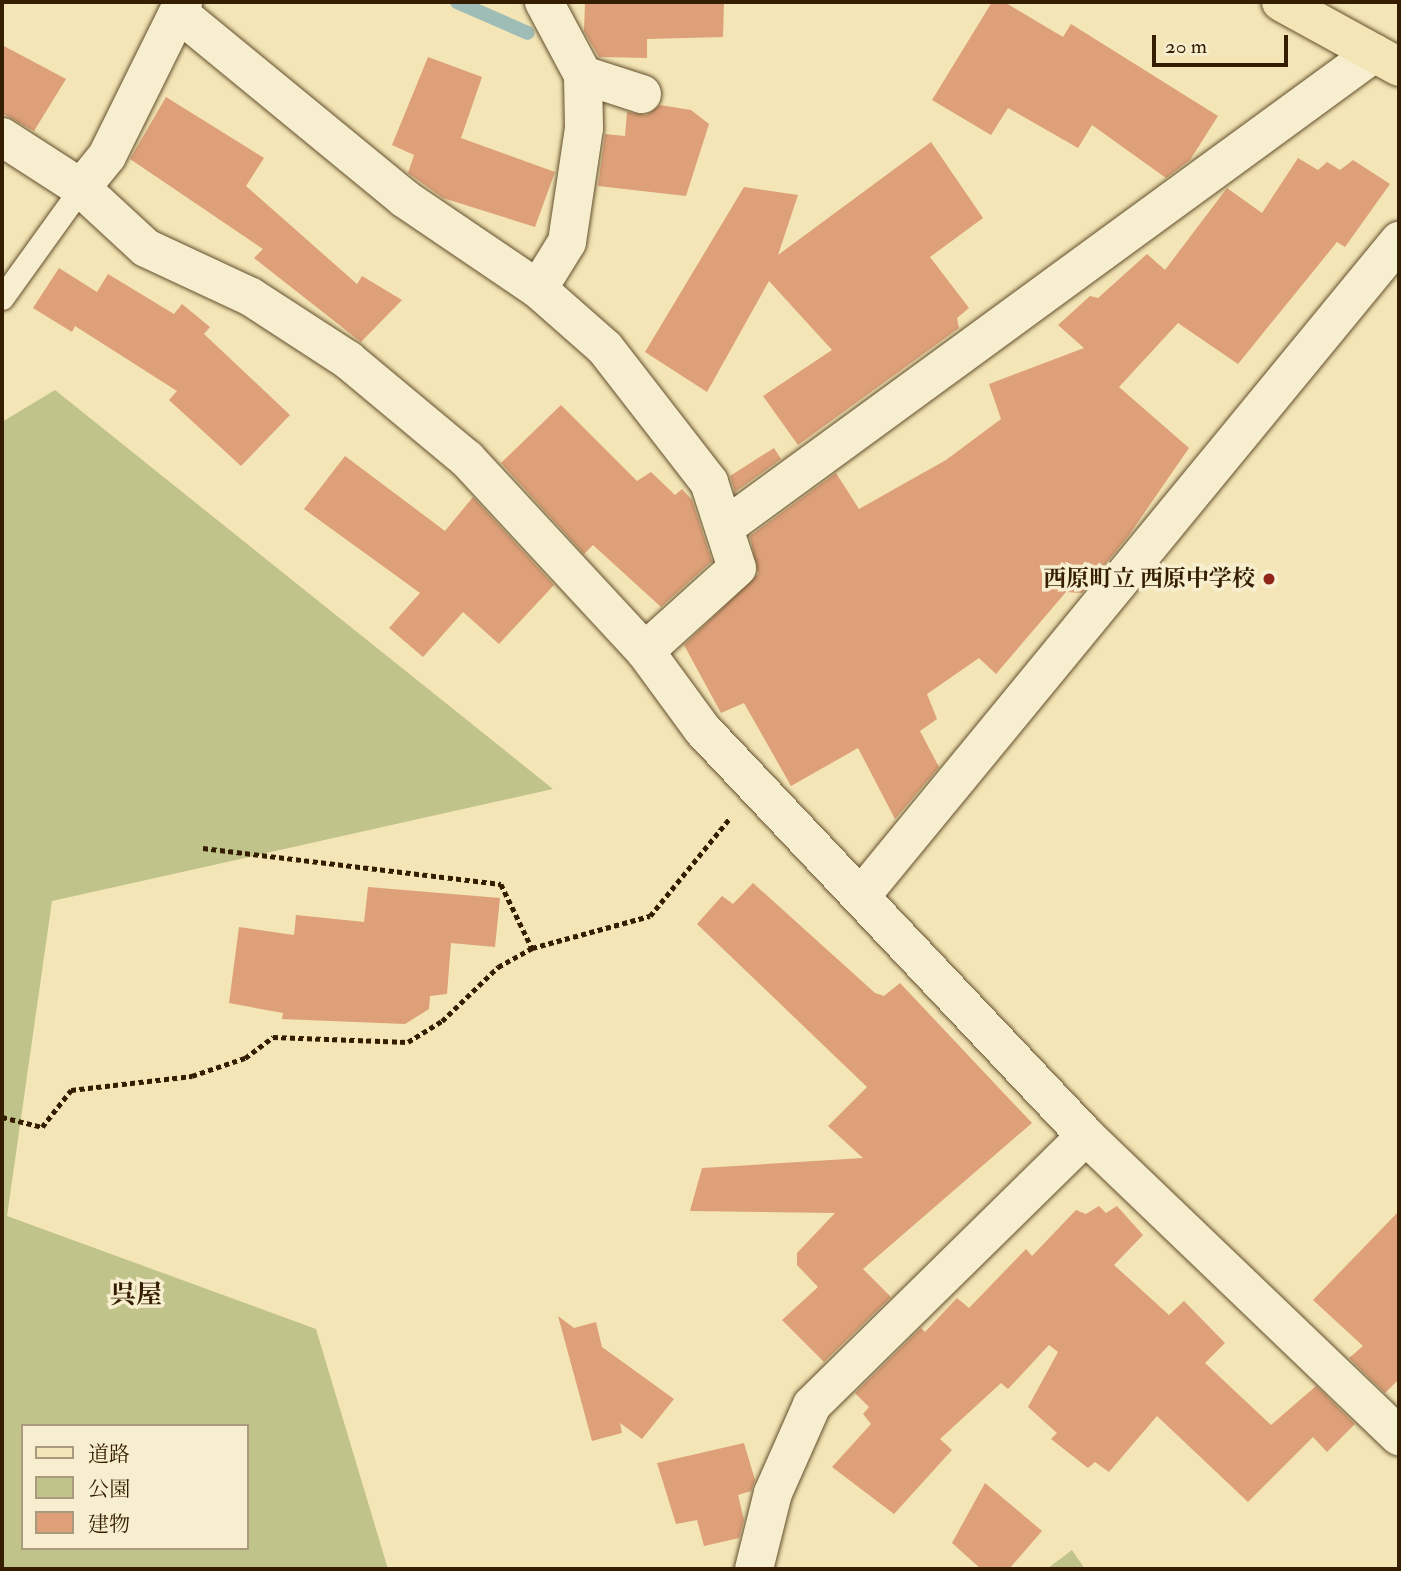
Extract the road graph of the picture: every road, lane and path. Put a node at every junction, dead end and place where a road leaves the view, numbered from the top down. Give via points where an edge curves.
1 (544, 2) edge
2 (1281, 2) edge
3 (181, 8) edge
4 (1386, 60) edge
5 (583, 75) junction
6 (642, 94) dead end
7 (2, 137) edge
8 (81, 188) junction
9 (1399, 242) edge
10 (538, 289) junction
11 (2, 298) edge
12 (728, 525) junction
13 (645, 651) junction
14 (757, 786) junction
15 (203, 848) dead end
16 (861, 896) junction
17 (532, 948) junction
18 (2, 1116) edge
19 (1086, 1136) junction
20 (1399, 1436) edge
21 (754, 1569) edge

1 - 5 street
2 - 4 main road
3 - 8 street via 107,156
3 - 10 street via 405,199
4 - 12 street
5 - 6 street
5 - 10 street via 581,179 566,242
7 - 8 street
8 - 11 lane
8 - 13 street via 146,248 251,297 348,360 467,458
9 - 16 street
10 - 12 street via 605,348 709,482
12 - 13 street via 737,568
13 - 14 street via 702,729
14 - 16 street
14 - 17 path via 650,916
15 - 17 path via 501,884
16 - 19 street
17 - 18 path via 498,967 442,1021 408,1042 273,1037 245,1058 192,1076 71,1090 42,1126
19 - 20 street
19 - 21 street via 812,1405 773,1493

